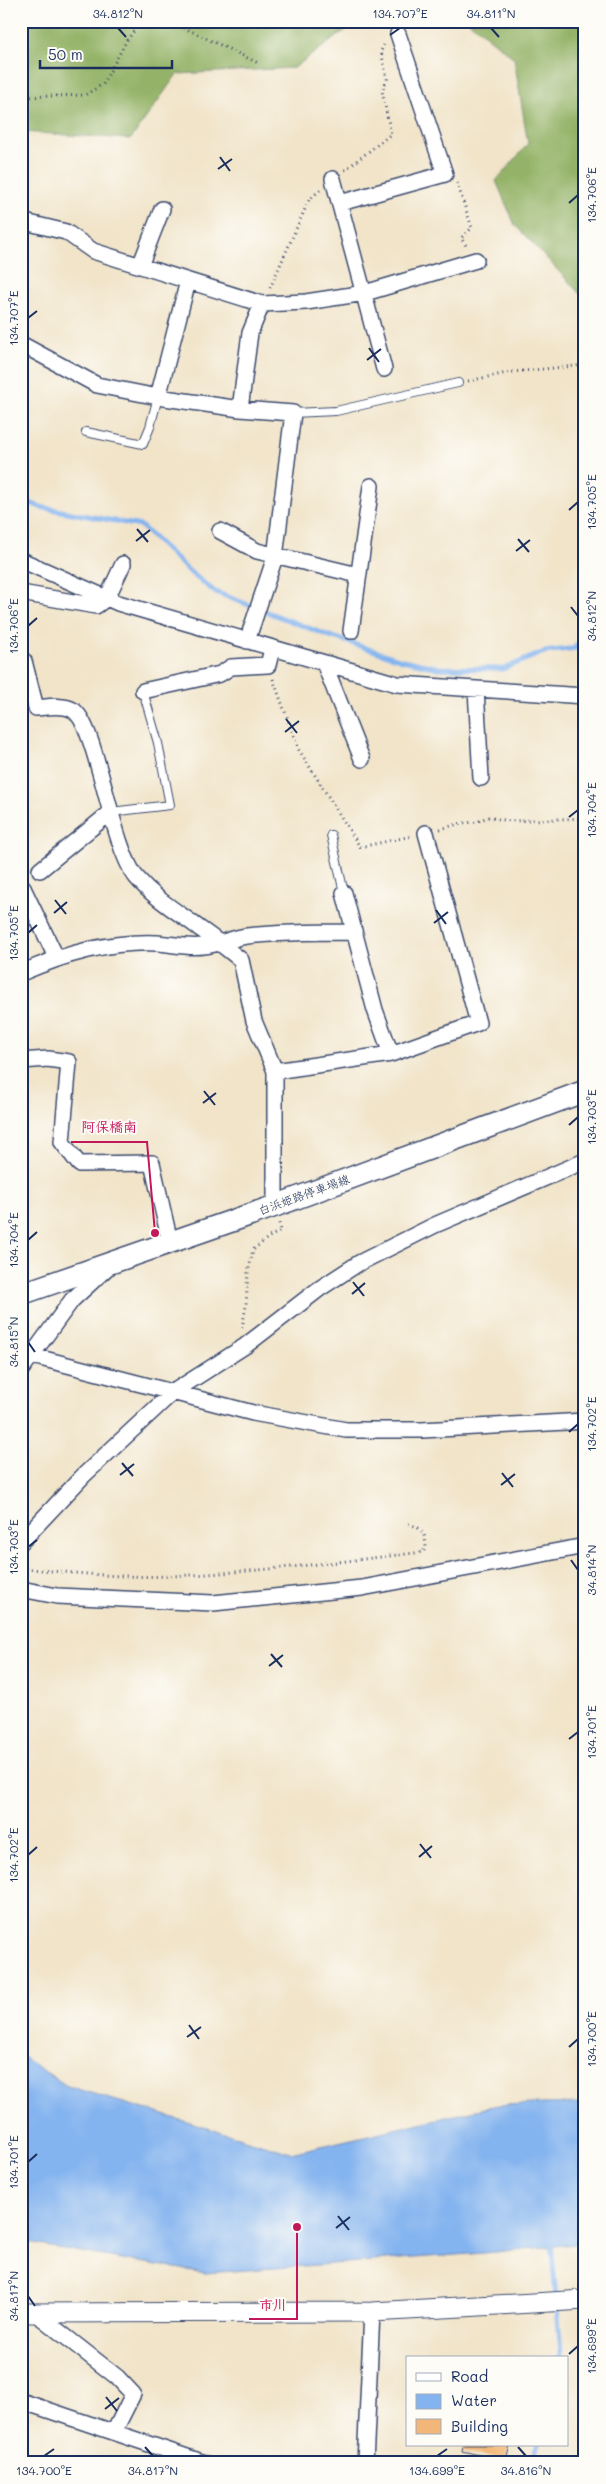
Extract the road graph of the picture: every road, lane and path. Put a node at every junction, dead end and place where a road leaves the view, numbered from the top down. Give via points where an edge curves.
1 (142, 21) edge
2 (170, 21) edge
3 (398, 34) dead end
4 (258, 63) dead end
5 (21, 97) edge
6 (445, 174) junction
7 (333, 179) dead end
8 (340, 203) junction
9 (162, 209) dead end
10 (21, 221) edge
11 (476, 260) joint
12 (140, 266) junction
13 (188, 280) junction
14 (365, 293) junction
15 (262, 304) junction
16 (21, 344) edge
17 (585, 365) edge
18 (384, 369) dead end
19 (458, 383) joint
20 (158, 397) junction
21 (240, 409) junction
22 (293, 413) junction
23 (86, 432) dead end
24 (371, 486) dead end
25 (220, 531) dead end
26 (275, 557) junction
27 (21, 560) edge
28 (123, 564) dead end
29 (358, 576) junction
30 (21, 593) edge
31 (107, 598) junction
32 (351, 631) dead end
33 (247, 642) junction
34 (272, 649) junction
35 (21, 658) edge
36 (324, 664) junction
37 (268, 665) junction
38 (476, 689) junction
39 (143, 691) joint
40 (585, 696) edge
41 (28, 709) edge
42 (362, 759) dead end
43 (481, 778) dead end
44 (111, 812) junction
45 (585, 818) edge
46 (426, 833) junction
47 (331, 835) dead end
48 (40, 870) dead end
49 (22, 886) edge
50 (344, 893) joint
51 (353, 932) junction
52 (219, 943) junction
53 (56, 958) junction
54 (21, 973) edge
55 (390, 1054) junction
56 (21, 1061) edge
57 (275, 1072) junction
58 (585, 1091) edge
59 (585, 1161) edge
60 (275, 1206) junction
61 (170, 1242) junction
62 (115, 1260) junction
63 (21, 1294) edge
64 (245, 1346) junction
65 (26, 1354) edge
66 (21, 1370) edge
67 (173, 1392) junction
68 (585, 1421) edge
69 (408, 1524) dead end
70 (21, 1542) edge
71 (585, 1546) edge
72 (21, 1568) edge
73 (21, 1590) edge
74 (579, 2300) edge
75 (372, 2312) junction
76 (30, 2314) edge
77 (21, 2401) edge
78 (114, 2432) junction
79 (205, 2463) edge
80 (365, 2463) edge

1 - 5 path via 127,40 103,84 85,95
2 - 4 path
3 - 6 street
6 - 8 street
6 - 11 path via 456,180 472,228 461,238
7 - 8 street
8 - 14 street
9 - 12 street
10 - 12 street via 66,232 93,251
11 - 14 street
12 - 13 street
13 - 15 street
13 - 20 street
14 - 15 street via 306,302
14 - 18 street
15 - 21 street via 250,333
16 - 20 street via 97,385
17 - 19 path via 512,372
19 - 22 lane via 336,411
20 - 21 street
20 - 23 lane via 143,444
21 - 22 street
22 - 26 street
24 - 29 street
25 - 26 street
26 - 29 street
26 - 33 street
27 - 31 street
28 - 31 street
29 - 32 street
30 - 31 street via 96,606
31 - 33 street
33 - 34 street
34 - 36 street
34 - 37 street
35 - 41 street via 24,661
36 - 38 street via 397,684
36 - 42 street
37 - 39 street via 231,667 220,674
37 - 46 path via 299,750 360,847
38 - 40 street
38 - 43 street
39 - 44 lane via 158,743 170,805
41 - 44 street via 62,706 74,710 86,725
44 - 48 street
44 - 52 street via 136,877 163,903
45 - 46 path via 510,820 487,817
46 - 55 street via 478,1023
47 - 50 lane
49 - 53 street
50 - 51 street
51 - 52 street via 282,933
51 - 55 street
52 - 53 street via 182,947 158,943 106,945
52 - 57 street via 241,960 254,1021
53 - 54 street
55 - 57 street
56 - 61 street via 48,1059 69,1062 62,1142 79,1164 152,1163
57 - 60 street
58 - 60 main road, 白浜姫路停車場線
59 - 64 street via 435,1225 359,1263 319,1289
60 - 61 main road, 白浜姫路停車場線
60 - 64 path via 281,1231 253,1250 248,1272 241,1335
61 - 62 main road, 白浜姫路停車場線
62 - 63 main road, 白浜姫路停車場線
62 - 65 street via 72,1300
64 - 67 street
65 - 66 street
65 - 67 street
67 - 68 street via 253,1413 346,1430 422,1430
67 - 70 street via 83,1476
69 - 72 path via 419,1527 425,1534 426,1547 422,1552 274,1569 171,1576 84,1574
71 - 73 street via 362,1588 213,1603 57,1596
74 - 75 street
75 - 76 street
75 - 80 street
76 - 78 street via 117,2377 133,2394
77 - 78 street
78 - 79 street

